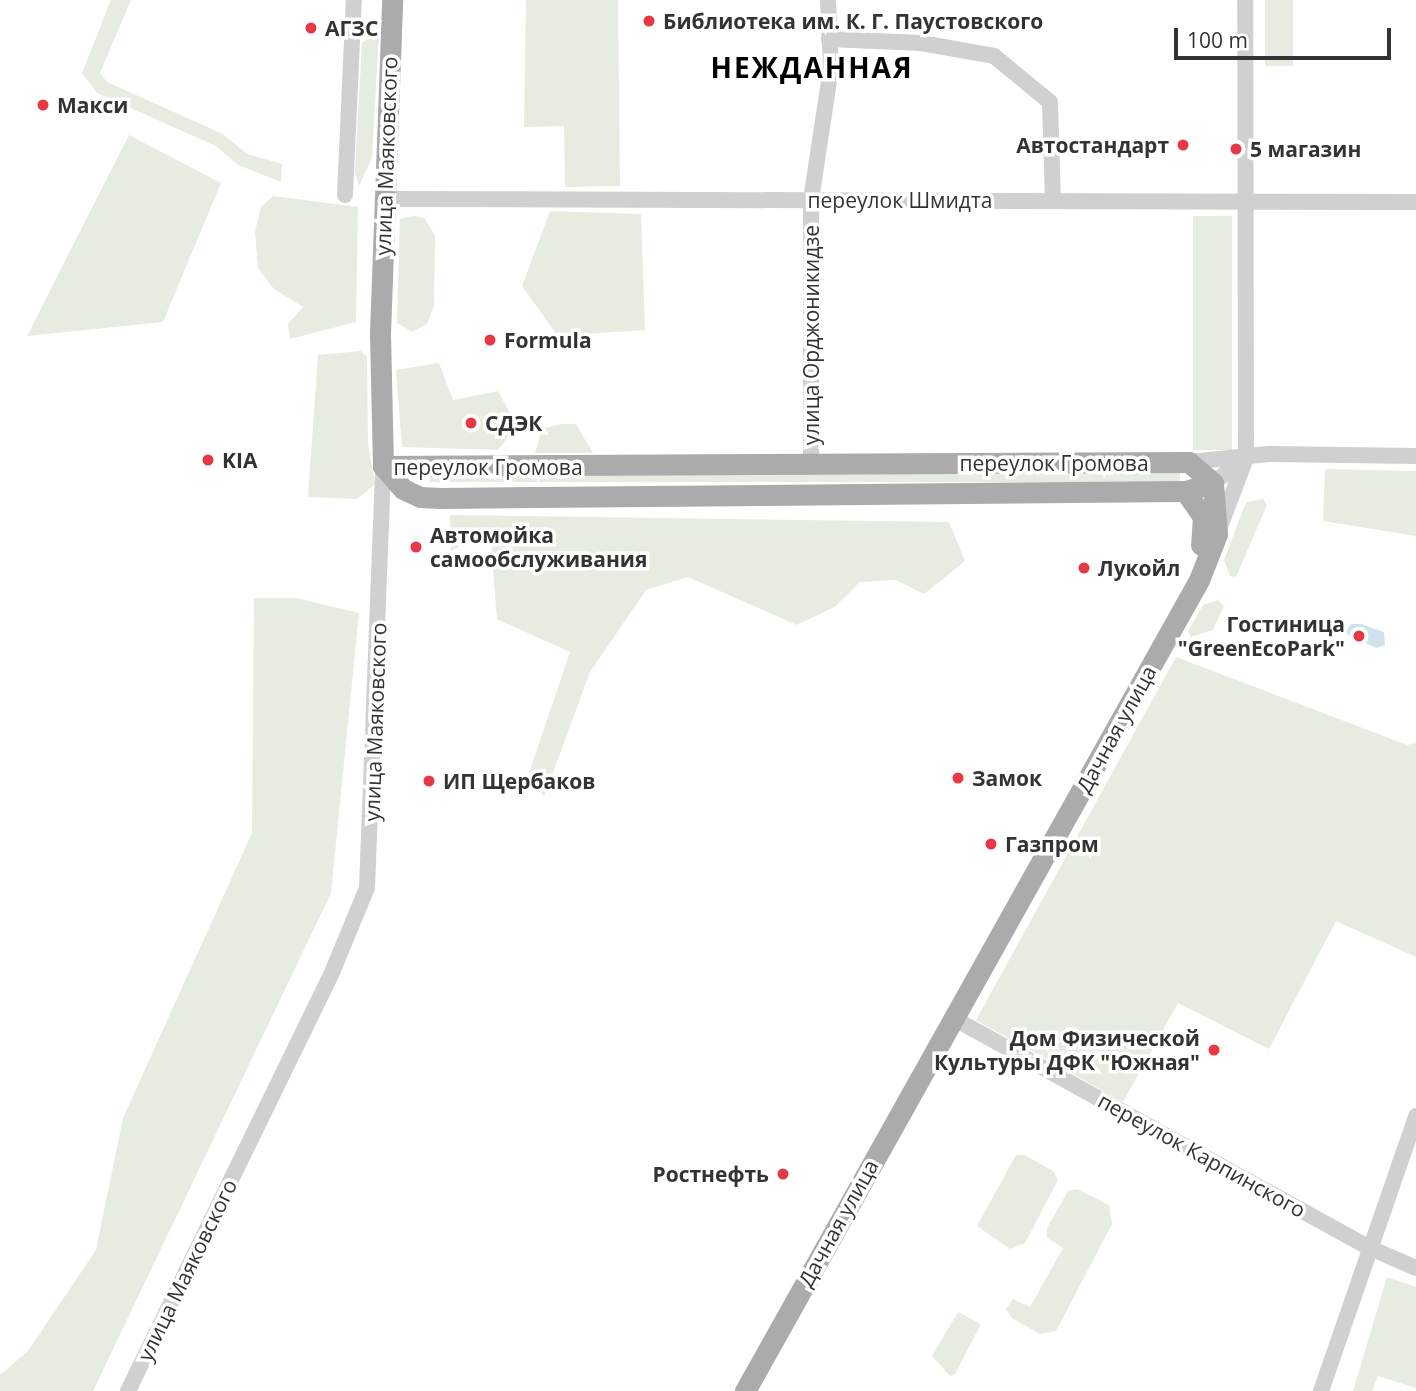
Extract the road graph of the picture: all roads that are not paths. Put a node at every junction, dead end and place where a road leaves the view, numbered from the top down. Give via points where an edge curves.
1 (354, 0) edge
2 (392, 0) edge
3 (828, 0) edge
4 (1245, 0) edge
5 (830, 39) junction
6 (345, 195) dead end
7 (384, 199) junction
8 (811, 200) junction
9 (1054, 201) junction
10 (1245, 201) junction
11 (1416, 202) edge
12 (1416, 456) edge
13 (1246, 458) junction
14 (1189, 462) junction
15 (811, 465) junction
16 (383, 466) junction
17 (1213, 483) junction
18 (1185, 491) junction
19 (1211, 536) junction
20 (948, 1016) junction
21 (1416, 1116) edge
22 (1370, 1248) junction
23 (1416, 1268) edge
24 (800, 1279) junction
25 (128, 1391) edge
26 (731, 1391) edge
27 (745, 1391) edge
28 (1321, 1391) edge

1 - 6 street, улица Маяковского
2 - 7 main road, улица Маяковского
3 - 5 street, улица Орджоникидзе
4 - 10 street, Дачная улица
5 - 8 street, улица Орджоникидзе via 831,67
5 - 9 street via 921,43 994,56 1050,102
7 - 8 street, переулок Шмидта
7 - 16 main road, улица Маяковского
8 - 9 street, переулок Шмидта
8 - 15 street, улица Орджоникидзе
9 - 10 street, переулок Шмидта
10 - 11 street, переулок Шмидта
10 - 13 street, Дачная улица
12 - 13 street, переулок Громова via 1269,454
13 - 14 street, переулок Громова
13 - 17 street
13 - 19 street, Дачная улица
14 - 15 main road, переулок Громова
14 - 17 main road
15 - 16 main road, переулок Громова
16 - 18 main road, переулок Громова via 403,489 420,497 440,498
16 - 25 street, улица Маяковского via 367,888 333,970
17 - 18 main road, переулок Громова
17 - 19 main road
18 - 19 main road
19 - 20 main road, Дачная улица via 1181,613
20 - 22 street, переулок Карпинского
20 - 24 main road, Дачная улица
21 - 22 street
22 - 23 street, переулок Карпинского
22 - 28 street
24 - 26 main road, Дачная улица
24 - 27 main road, Дачная улица

